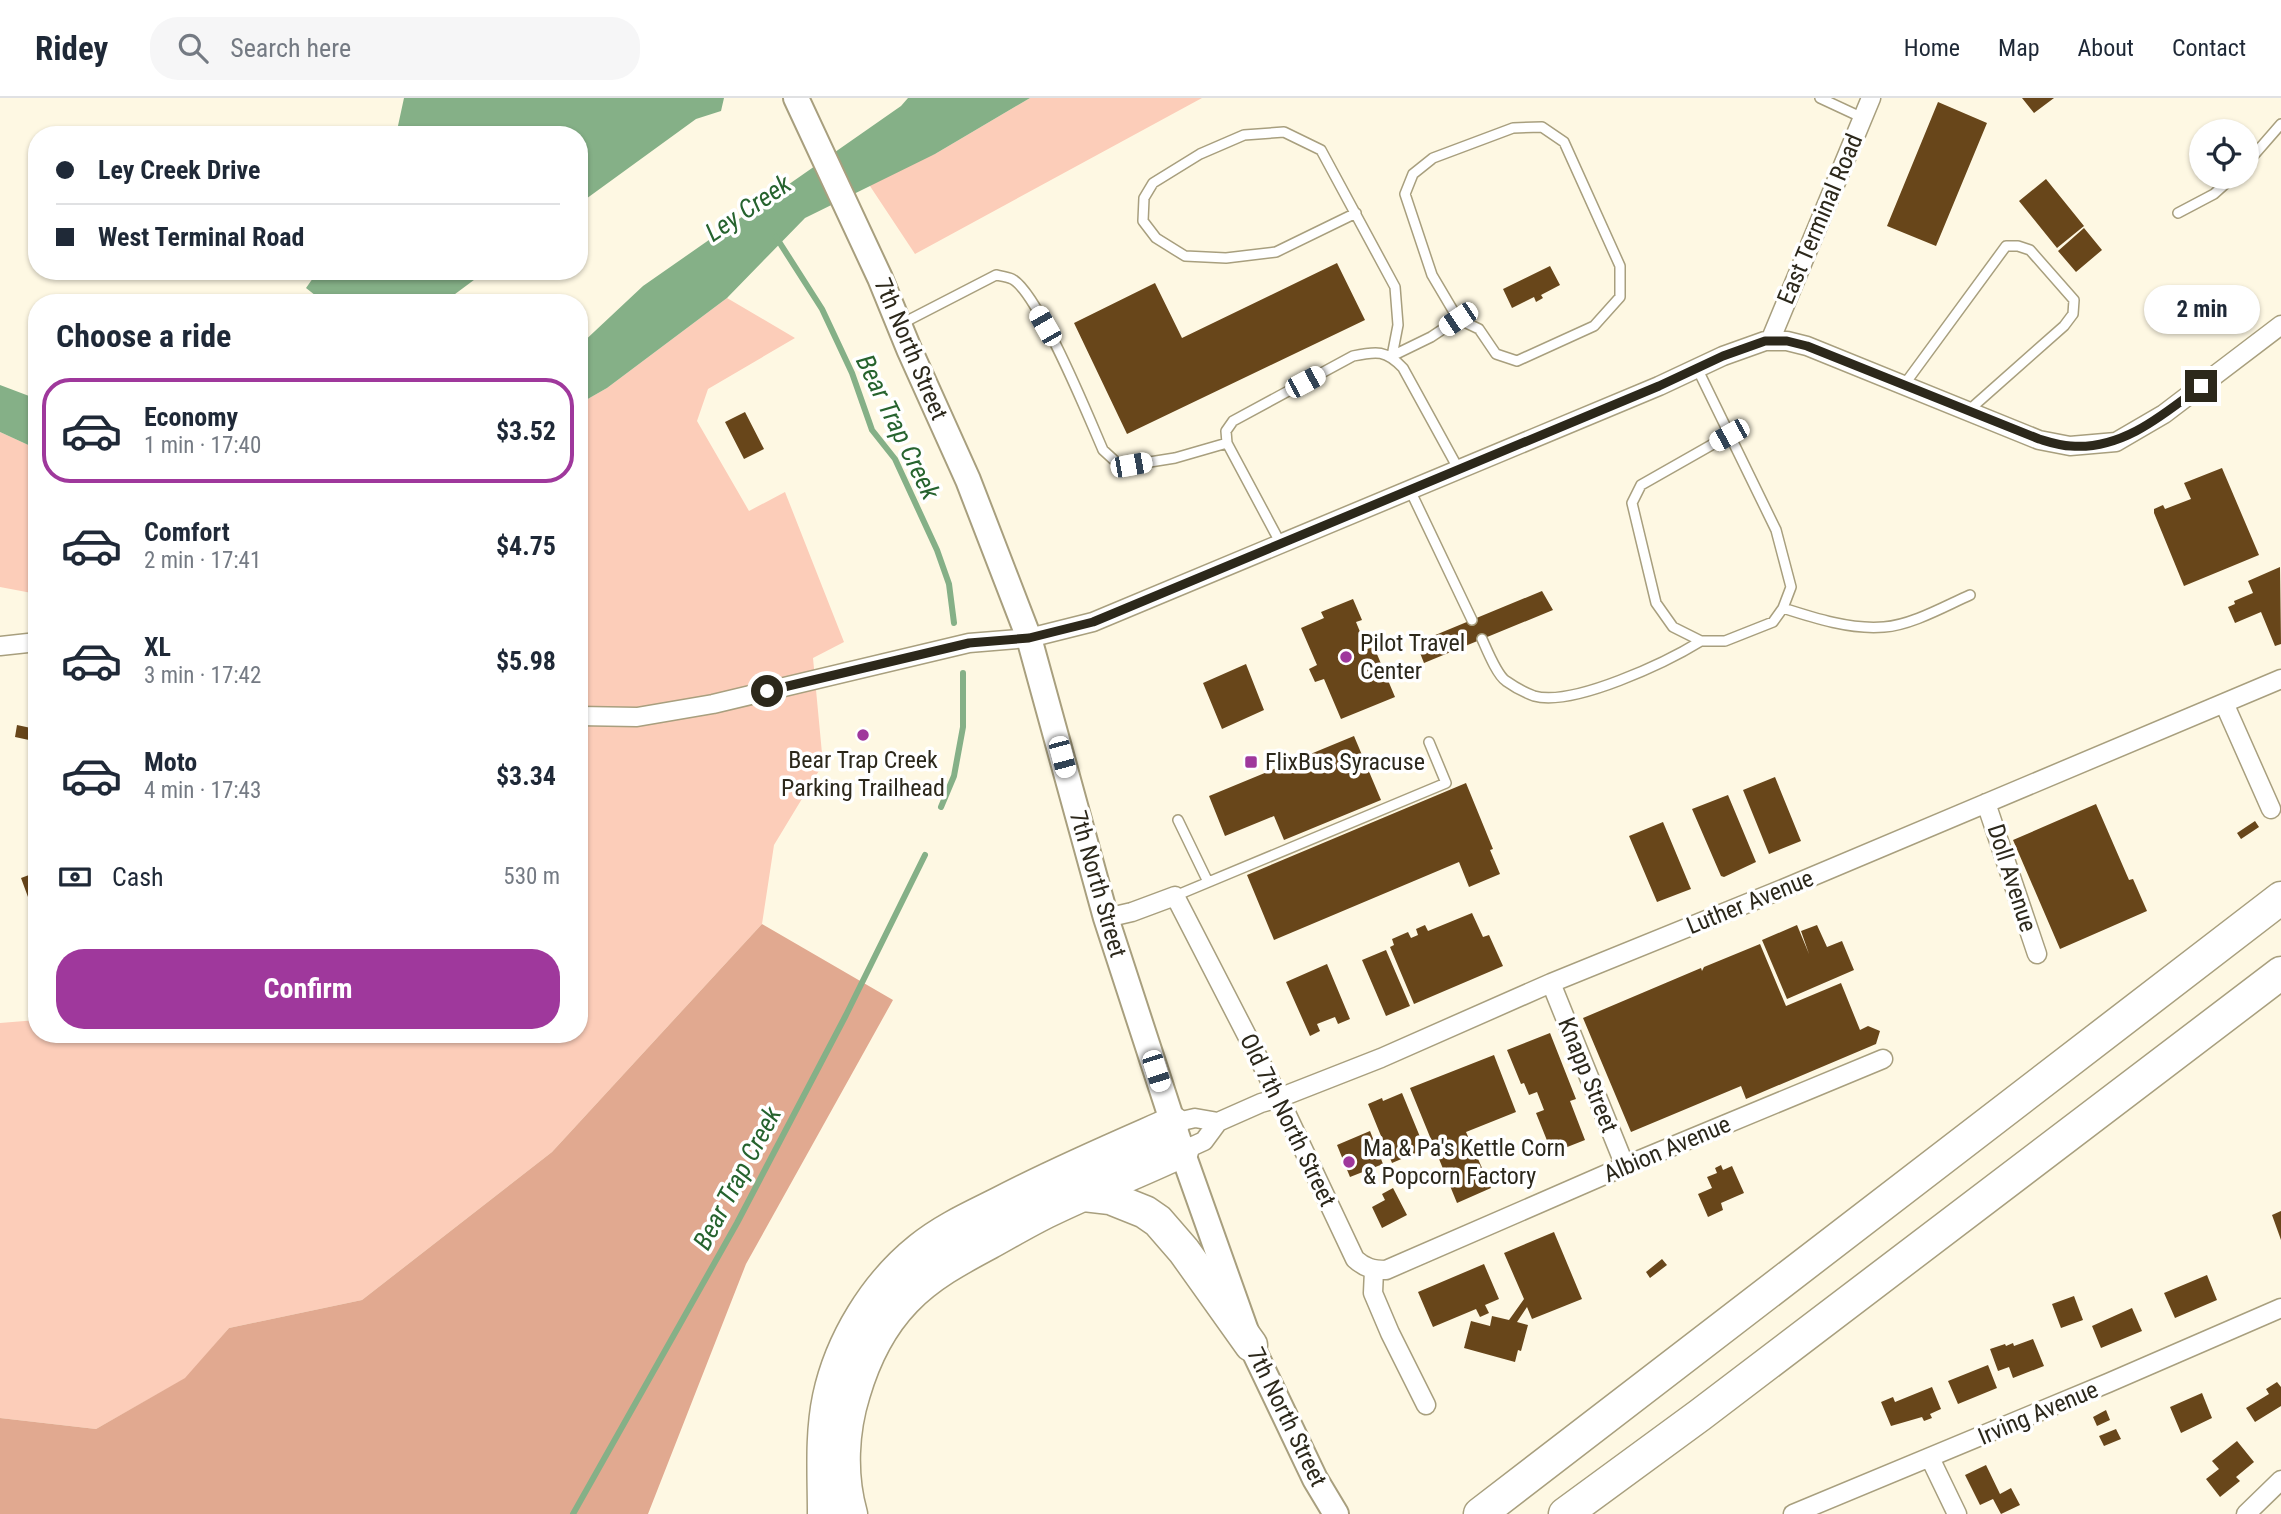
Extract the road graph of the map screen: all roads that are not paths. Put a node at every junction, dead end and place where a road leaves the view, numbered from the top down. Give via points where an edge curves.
1 (796, 98) edge
2 (1820, 98) edge
3 (1871, 98) edge
4 (1863, 118) junction
5 (2281, 124) edge
6 (2259, 149) edge
7 (2220, 189) edge
8 (1356, 213) junction
9 (2178, 213) dead end
10 (1458, 319) junction
11 (900, 325) junction
12 (2279, 329) edge
13 (1770, 341) junction
14 (1392, 356) junction
15 (1697, 368) junction
16 (1904, 385) junction
17 (1968, 411) junction
18 (1729, 435) junction
19 (1227, 443) junction
20 (1459, 470) junction
21 (1410, 490) junction
22 (1281, 544) junction
23 (1970, 595) dead end
24 (1783, 608) junction
25 (1472, 620) dead end
26 (1029, 638) junction
27 (1482, 639) dead end
28 (1701, 641) junction
29 (28, 643) edge
30 (0, 646) edge
31 (2281, 679) edge
32 (2224, 703) junction
33 (588, 718) edge
34 (1429, 742) dead end
35 (1986, 803) junction
36 (2271, 809) dead end
37 (1178, 820) dead end
38 (1208, 882) junction
39 (1175, 896) junction
40 (2281, 898) edge
41 (1106, 919) junction
42 (2037, 954) dead end
43 (2281, 973) edge
44 (1551, 983) junction
45 (1884, 1059) dead end
46 (1279, 1098) junction
47 (1218, 1122) junction
48 (1177, 1137) junction
49 (1625, 1166) junction
50 (1084, 1195) junction
51 (1374, 1270) junction
52 (2281, 1308) edge
53 (1798, 1340) junction
54 (1251, 1345) junction
55 (1426, 1405) dead end
56 (1930, 1458) junction
57 (2281, 1480) edge
58 (824, 1514) edge
59 (851, 1514) edge
60 (1336, 1514) edge
61 (1480, 1514) edge
62 (1565, 1514) edge
63 (1588, 1514) edge
64 (1793, 1514) edge
65 (1957, 1514) edge
66 (2246, 1514) edge

1 - 11 street, 7th North Street
2 - 4 lane
3 - 4 street, East Terminal Road
4 - 13 street, East Terminal Road
5 - 6 lane
7 - 9 lane
8 - 8 lane via 1321,150 1284,132 1244,135 1200,154 1153,183 1144,198 1143,221 1156,238 1185,256 1226,258 1276,252
8 - 14 lane via 1395,286 1398,325
10 - 10 lane via 1479,328 1496,354 1517,361 1594,326 1620,297 1620,266 1564,142 1542,127 1513,128 1433,158 1413,174 1405,194 1432,275
10 - 14 lane
11 - 19 lane via 996,275 1013,279 1055,344 1103,450 1115,461 1131,465 1175,458
11 - 26 street, 7th North Street via 968,480
12 - 17 street via 2164,414 2116,442 2070,446
13 - 15 street
13 - 16 street via 1807,346
14 - 19 lane via 1375,352 1353,356 1233,421 1226,430
14 - 20 lane
15 - 18 lane
15 - 20 street
16 - 17 street
16 - 17 lane via 2006,246 2030,250 2074,300 2073,314
18 - 24 lane via 1776,530 1791,587
18 - 28 lane via 1641,485 1632,503 1657,603 1673,627
19 - 22 lane
20 - 21 street
21 - 22 street
21 - 25 lane
22 - 26 street via 1093,622
23 - 24 lane via 1885,627 1814,618
24 - 28 lane via 1773,622 1725,641
26 - 33 street via 969,643 713,704 637,717
26 - 41 street, 7th North Street
27 - 28 lane via 1503,680 1536,696 1566,696 1622,680
29 - 30 street
31 - 32 street, Luther Avenue
32 - 35 street, Luther Avenue
32 - 36 street
34 - 38 lane via 1446,783
35 - 42 street, Doll Avenue
35 - 44 street, Luther Avenue
37 - 38 lane
38 - 39 lane
39 - 41 street
39 - 46 street, Old 7th North Street
40 - 61 highway
41 - 48 street, 7th North Street
43 - 53 highway
44 - 46 street, Luther Avenue
44 - 49 street, Knapp Street
45 - 49 street, Albion Avenue
46 - 47 street, Luther Avenue
46 - 51 street, Old 7th North Street via 1355,1259
47 - 48 street, Luther Avenue via 1195,1118
47 - 48 street, Luther Avenue via 1204,1141
48 - 50 highway via 1132,1175
48 - 54 street, 7th North Street
48 - 58 highway via 1016,1195 958,1224 920,1248 897,1270 864,1312 829,1396 823,1436
49 - 51 street, Albion Avenue via 1386,1270
50 - 54 highway via 1110,1198 1158,1222
50 - 59 highway via 944,1267 905,1300 880,1331 860,1371 847,1415 846,1498
51 - 55 street via 1373,1293
52 - 56 street, Irving Avenue
53 - 62 highway
53 - 63 highway
54 - 60 street, 7th North Street
56 - 64 street, Irving Avenue
56 - 65 street
57 - 66 street

